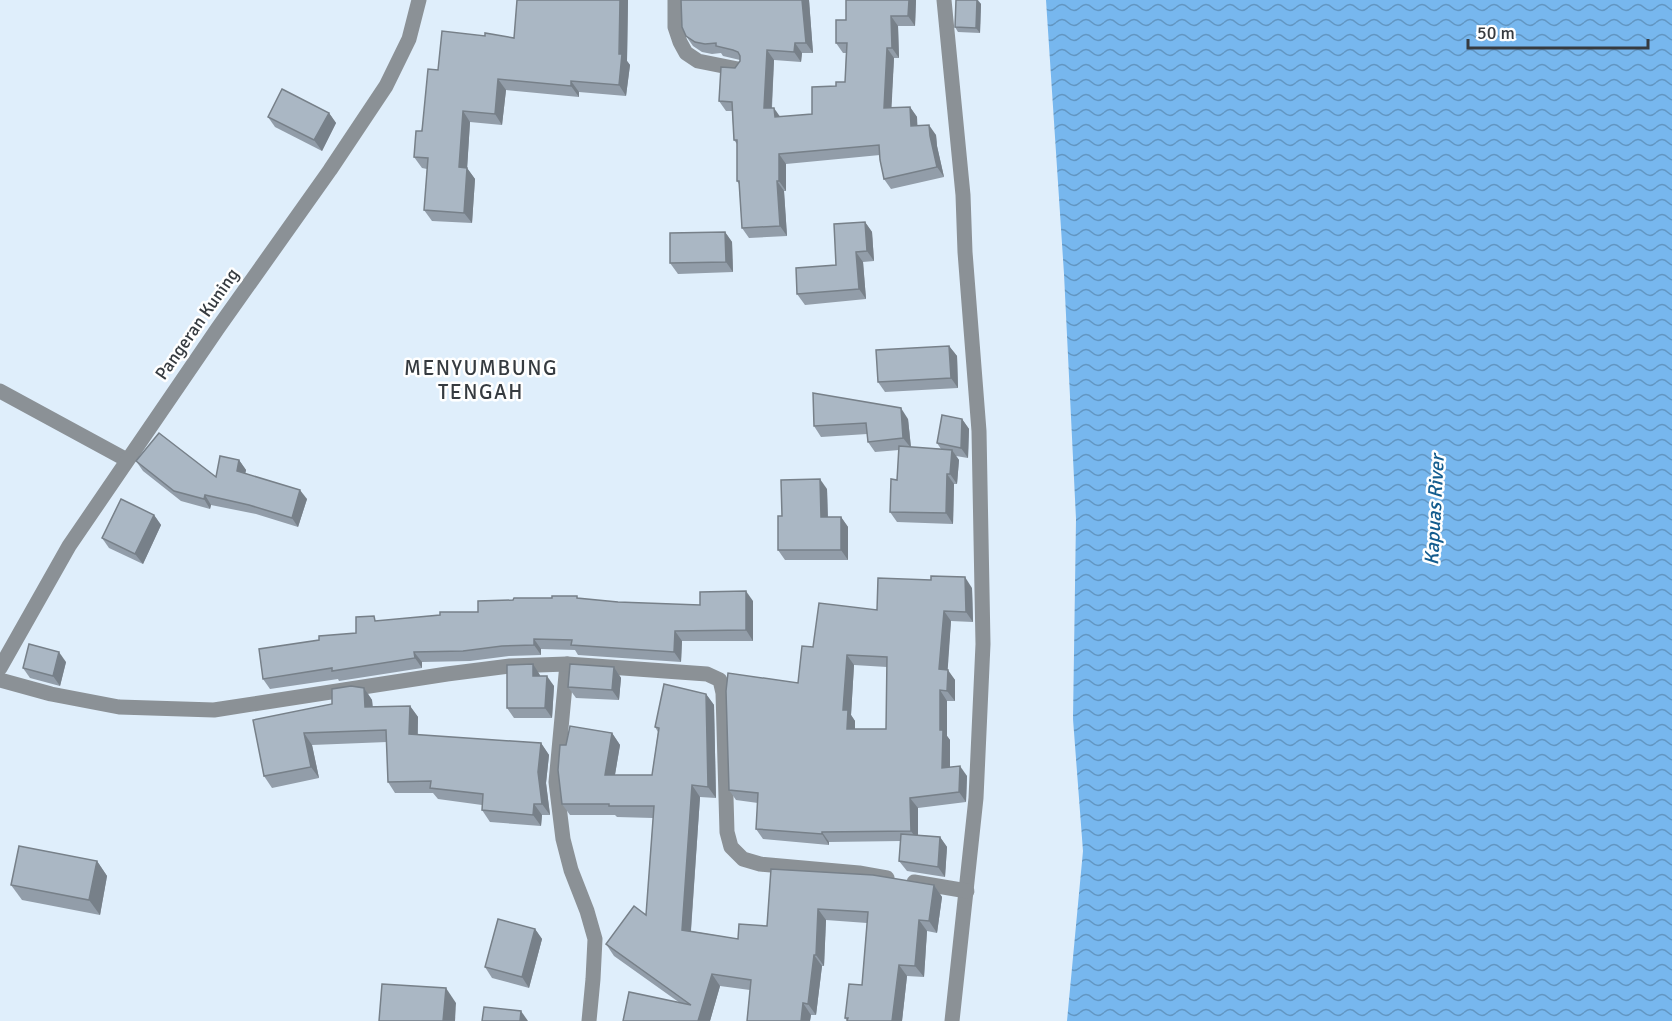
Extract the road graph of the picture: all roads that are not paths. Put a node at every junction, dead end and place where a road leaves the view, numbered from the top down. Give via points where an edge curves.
1 (419, 0) edge
2 (675, 0) edge
3 (944, 0) edge
4 (738, 69) edge
5 (0, 391) edge
6 (127, 460) junction
7 (567, 664) junction
8 (0, 668) edge
9 (0, 680) edge
10 (967, 891) junction
11 (589, 1021) edge
12 (952, 1021) edge

1 - 6 street, Pangeran Kuning via 409,39 386,86
2 - 4 street via 675,27 686,53 698,61
3 - 10 street via 963,195 979,431 982,644 976,798
5 - 6 street
6 - 8 street, Pangeran Kuning via 69,546
7 - 9 street via 447,674 214,710 119,707
7 - 10 street via 692,672 720,681 727,831 731,847 743,859
7 - 11 street via 556,782 563,839 595,939
10 - 12 street

